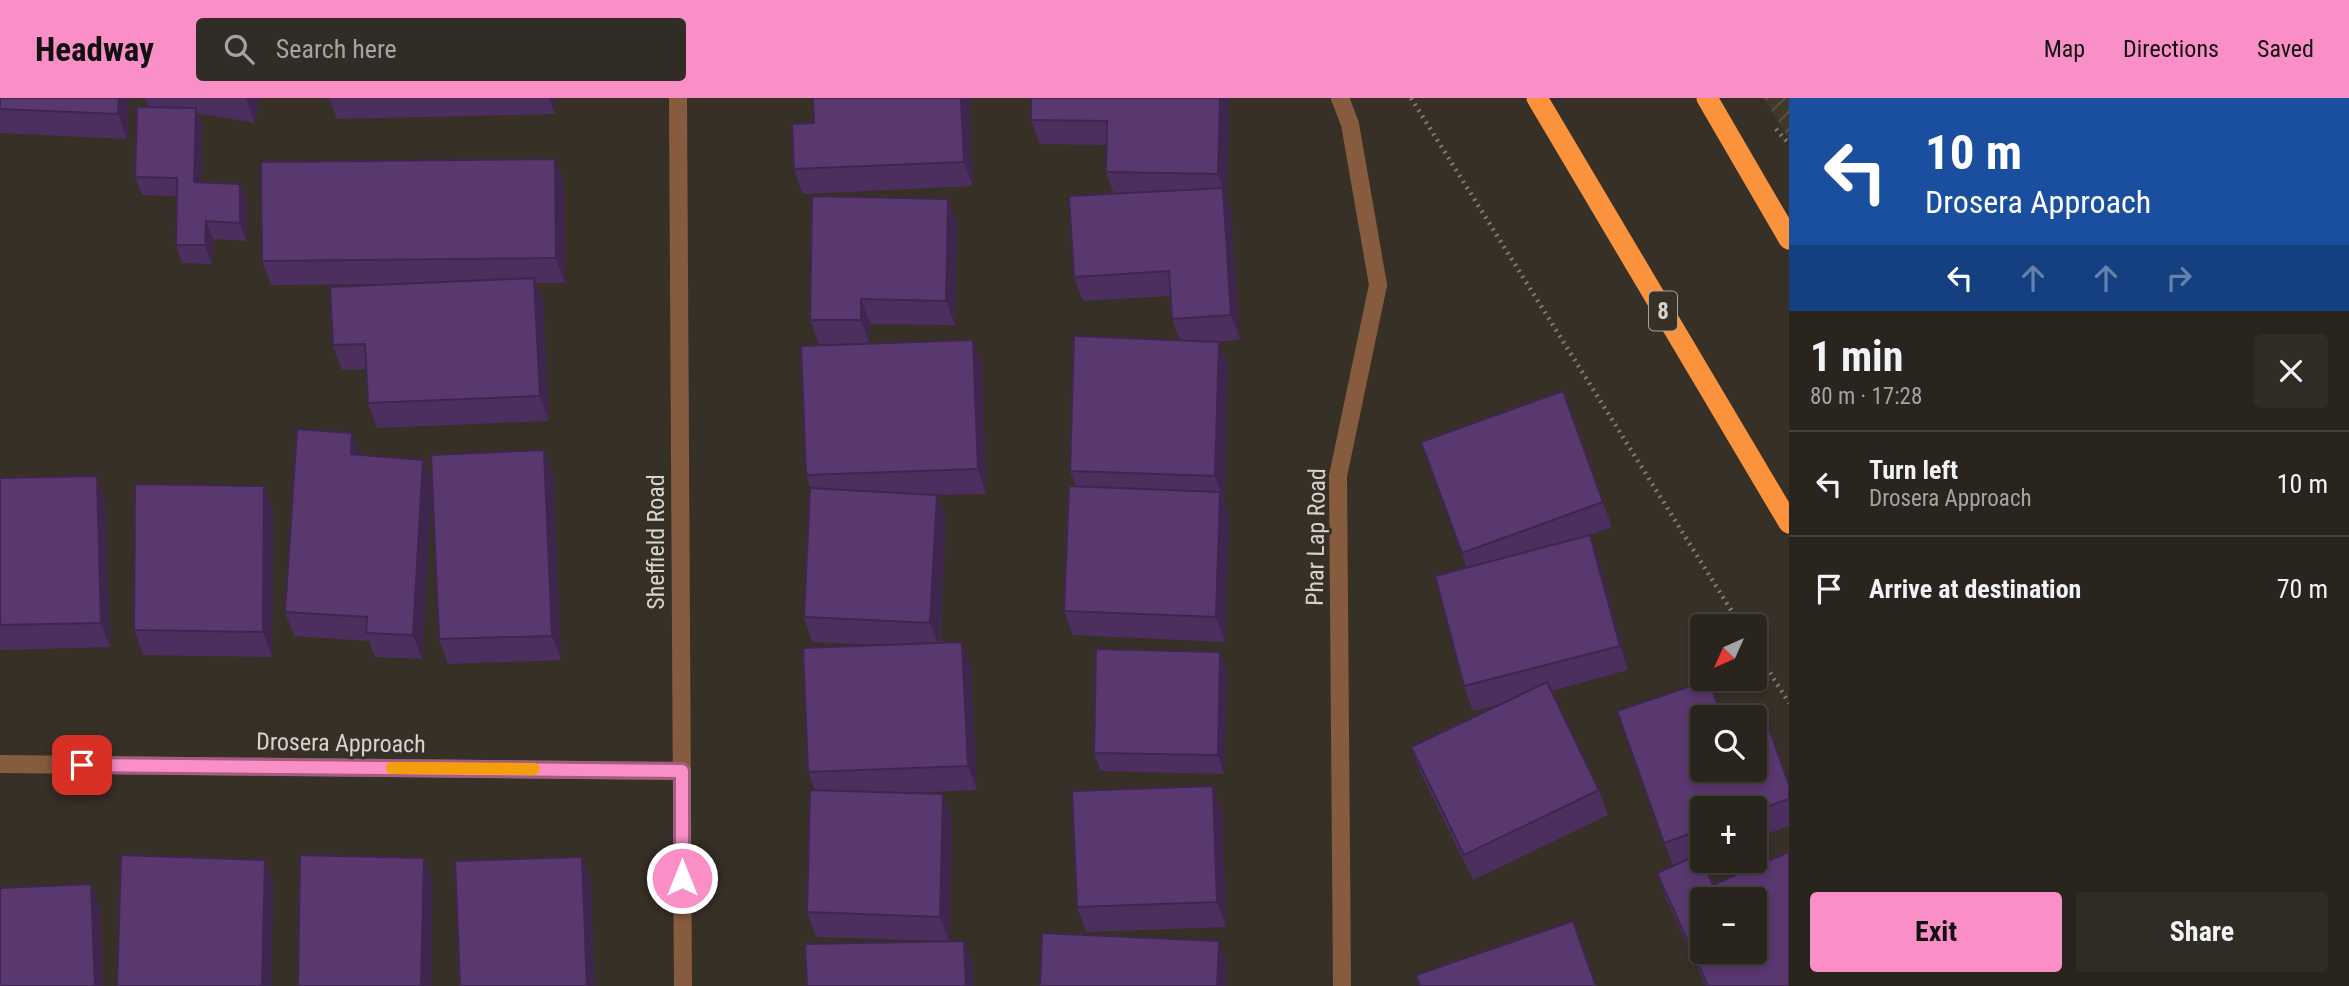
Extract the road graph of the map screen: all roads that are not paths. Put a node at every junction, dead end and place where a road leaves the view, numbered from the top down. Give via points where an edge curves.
1 (678, 98) edge
2 (1340, 98) edge
3 (1537, 98) edge
4 (1707, 98) edge
5 (1789, 239) edge
6 (1789, 523) edge
7 (0, 764) edge
8 (682, 771) junction
9 (683, 986) edge
10 (1342, 986) edge

1 - 8 street, Sheffield Road
2 - 10 street, Phar Lap Road via 1350,124 1378,285 1338,477
3 - 6 highway, 8
4 - 5 highway
7 - 8 street, Drosera Approach
8 - 9 street, Sheffield Road

